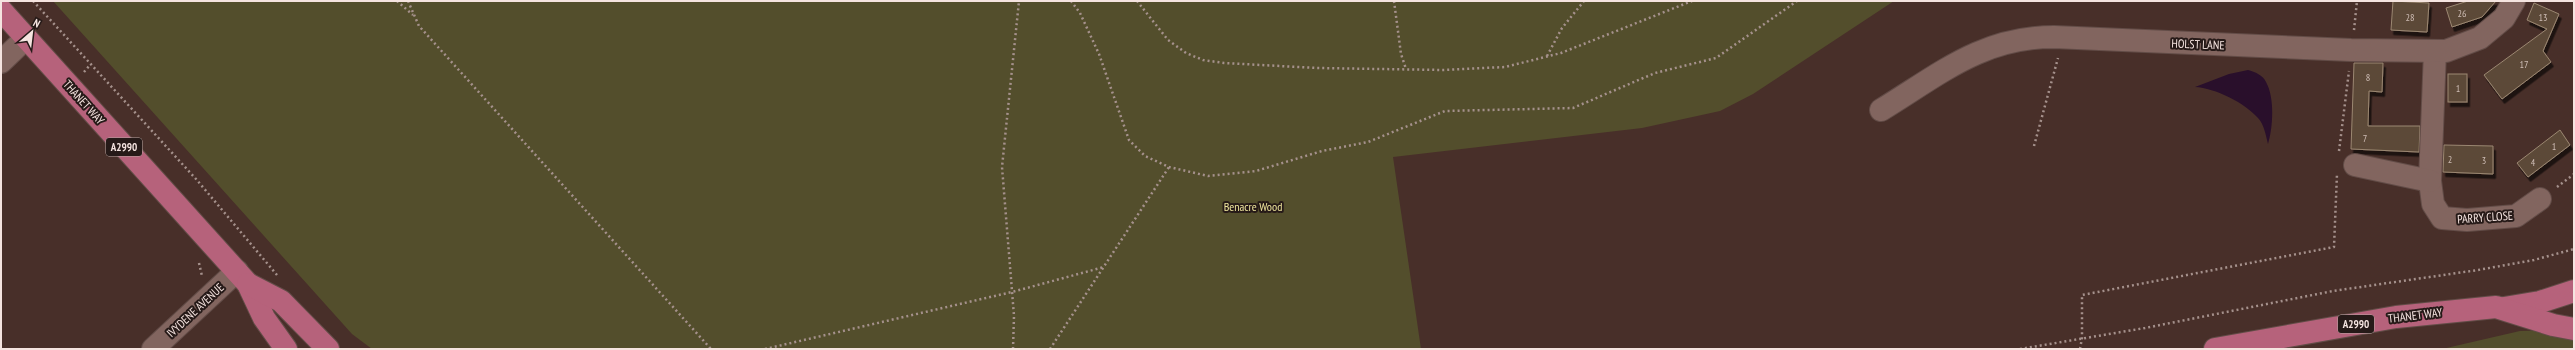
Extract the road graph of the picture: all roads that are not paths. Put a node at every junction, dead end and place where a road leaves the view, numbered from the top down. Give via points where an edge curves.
1 (2514, 1) edge
2 (1, 10) edge
3 (26, 38) junction
4 (2434, 51) junction
5 (1, 62) edge
6 (1881, 110) dead end
7 (2343, 165) road end
8 (2430, 181) junction
9 (2540, 199) dead end
10 (243, 277) junction
11 (2574, 291) edge
12 (2497, 309) junction
13 (2574, 329) edge
14 (153, 349) edge
15 (286, 349) edge
16 (328, 349) edge
17 (2215, 349) edge

1 - 4 street, HOLST LANE via 2504,18 2480,38 2446,51
2 - 3 main road, THANET WAY / A2990
3 - 5 street
3 - 10 main road, THANET WAY / A2990
4 - 6 street, HOLST LANE via 2035,37 2003,42 1972,54
4 - 8 street, PARRY CLOSE
7 - 8 street
8 - 9 street, PARRY CLOSE via 2433,204 2442,218 2467,220 2516,216
10 - 14 street, IVYDENE AVENUE
10 - 15 main road, THANET WAY / A2990 via 264,318
10 - 16 main road, THANET WAY / A2990 via 281,301
11 - 12 main road, THANET WAY / A2990 via 2540,302
12 - 13 main road, THANET WAY / A2990
12 - 17 main road, THANET WAY / A2990 via 2463,309 2396,317

